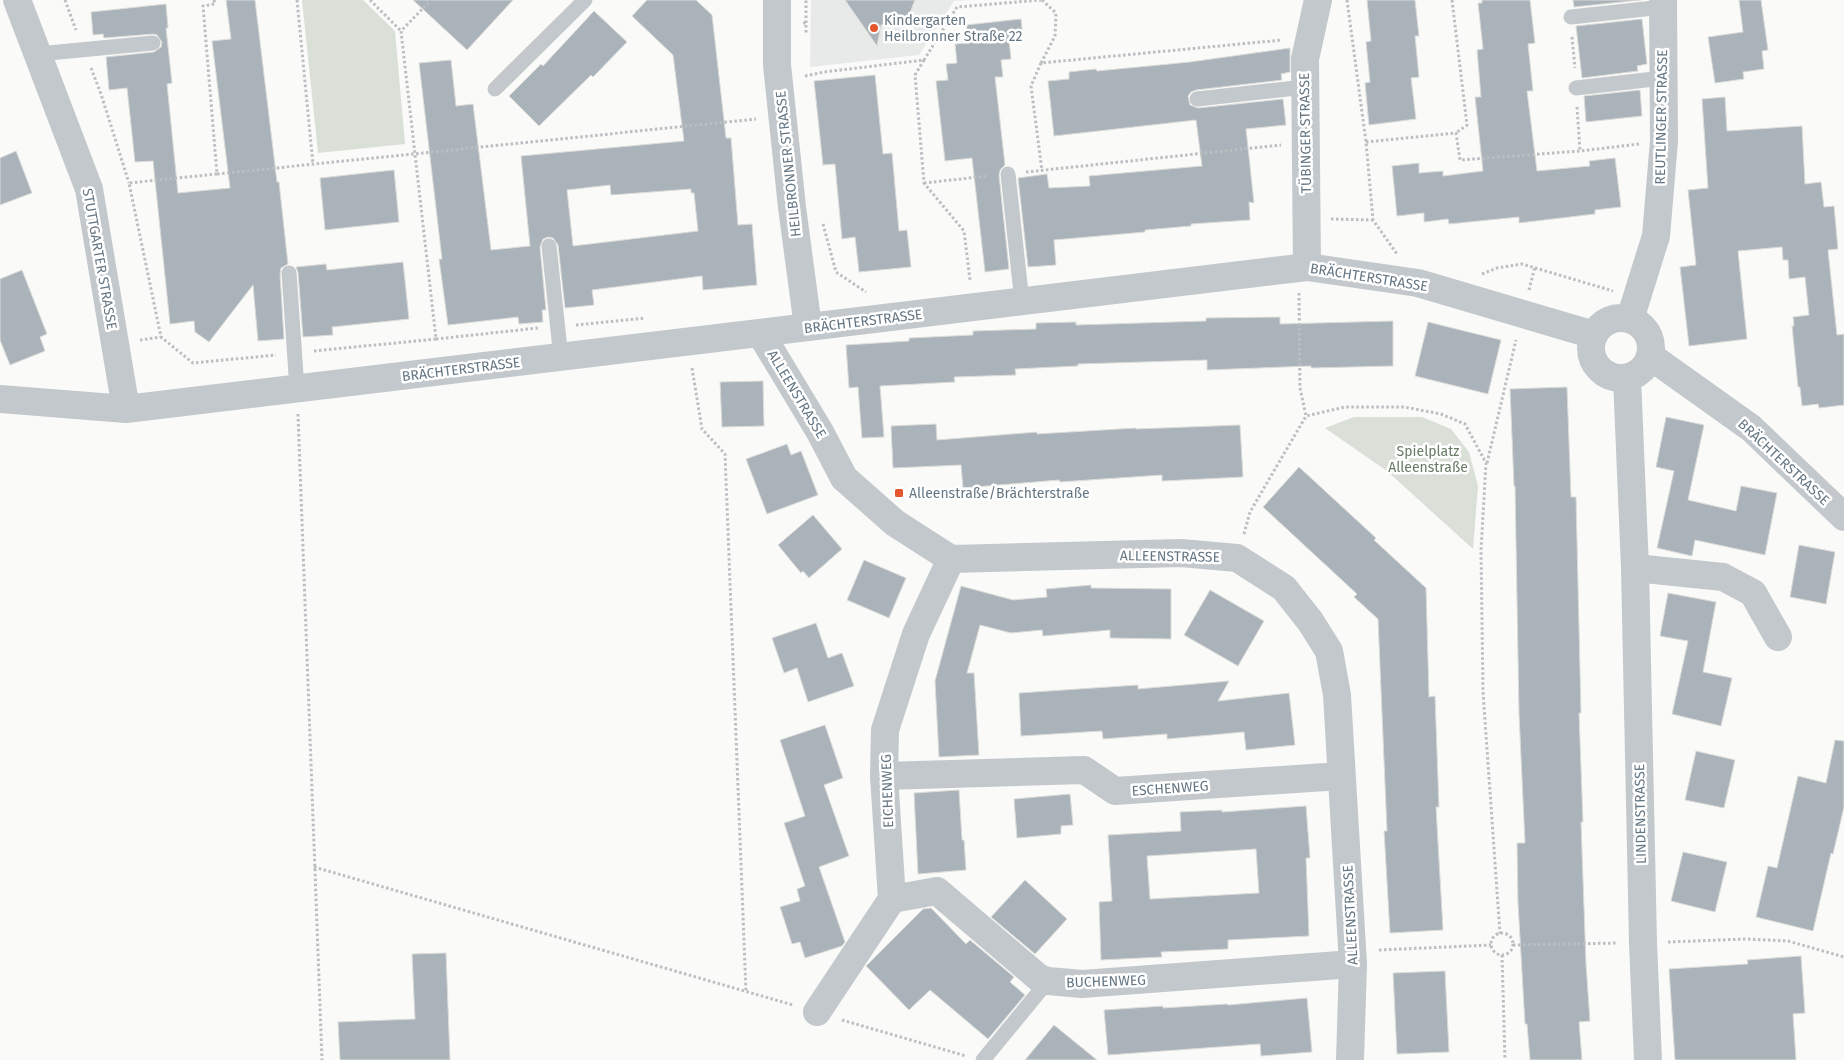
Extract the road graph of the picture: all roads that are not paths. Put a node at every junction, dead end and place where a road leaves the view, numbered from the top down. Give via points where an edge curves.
1 (17, 0) edge
2 (585, 0) edge
3 (777, 0) edge
4 (1318, 0) edge
5 (1663, 4) edge
6 (1571, 17) dead end
7 (153, 43) dead end
8 (38, 54) junction
9 (1663, 78) junction
10 (1305, 87) junction
11 (1576, 88) dead end
12 (495, 89) dead end
13 (1196, 99) dead end
14 (1008, 174) road end
15 (549, 246) dead end
16 (1307, 267) junction
17 (289, 273) dead end
18 (1022, 302) junction
19 (1634, 309) junction
20 (808, 328) junction
21 (761, 334) junction
22 (1594, 335) junction
23 (1650, 356) junction
24 (561, 358) junction
25 (1626, 378) junction
26 (297, 389) junction
27 (0, 399) edge
28 (126, 409) junction
29 (1844, 517) edge
30 (950, 559) junction
31 (1635, 568) junction
32 (1778, 637) dead end
33 (884, 776) junction
34 (1341, 776) junction
35 (892, 899) junction
36 (1353, 958) junction
37 (1048, 981) junction
38 (817, 1012) road end
39 (977, 1059) edge
40 (1350, 1060) edge
41 (1648, 1060) edge

1 - 8 street, STUTTGARTER STRASSE
2 - 12 lane
3 - 20 street, HEILBRONNER STRASSE via 777,65
4 - 10 street, TÜBINGER STRASSE via 1304,59
5 - 6 lane
5 - 9 street, REUTLINGER STRASSE
7 - 8 lane
8 - 28 street, STUTTGARTER STRASSE via 89,189
9 - 11 lane
9 - 19 street, REUTLINGER STRASSE via 1664,141 1656,236
10 - 13 lane
10 - 16 street, TÜBINGER STRASSE
14 - 18 lane
15 - 24 lane
16 - 18 street, BRÄCHTERSTRASSE
16 - 22 street, BRÄCHTERSTRASSE via 1418,283
17 - 26 lane
18 - 20 street, BRÄCHTERSTRASSE
19 - 22 street via 1599,328
19 - 23 street via 1639,324 1650,338
20 - 21 street, BRÄCHTERSTRASSE
21 - 24 street, BRÄCHTERSTRASSE
21 - 30 street, ALLEENSTRASSE via 844,478 895,523
22 - 25 street via 1592,354 1600,370 1617,378
23 - 25 street via 1642,370
23 - 29 street, BRÄCHTERSTRASSE via 1751,428
24 - 26 street, BRÄCHTERSTRASSE
25 - 31 street, LINDENSTRASSE
26 - 28 street, BRÄCHTERSTRASSE
27 - 28 street, BRÄCHTERSTRASSE
30 - 33 street, EICHENWEG via 916,634 885,730
30 - 34 street, ALLEENSTRASSE via 1181,553 1237,558 1284,588 1329,651 1336,695
31 - 32 street via 1723,577 1753,594
31 - 41 street, LINDENSTRASSE
33 - 34 street, ESCHENWEG via 1084,770 1115,791
33 - 35 street, EICHENWEG
34 - 36 street, ALLEENSTRASSE
35 - 37 street, BUCHENWEG via 937,891 1040,978
35 - 38 street
36 - 37 street, BUCHENWEG via 1082,984
36 - 40 street, ALLEENSTRASSE
37 - 39 lane

